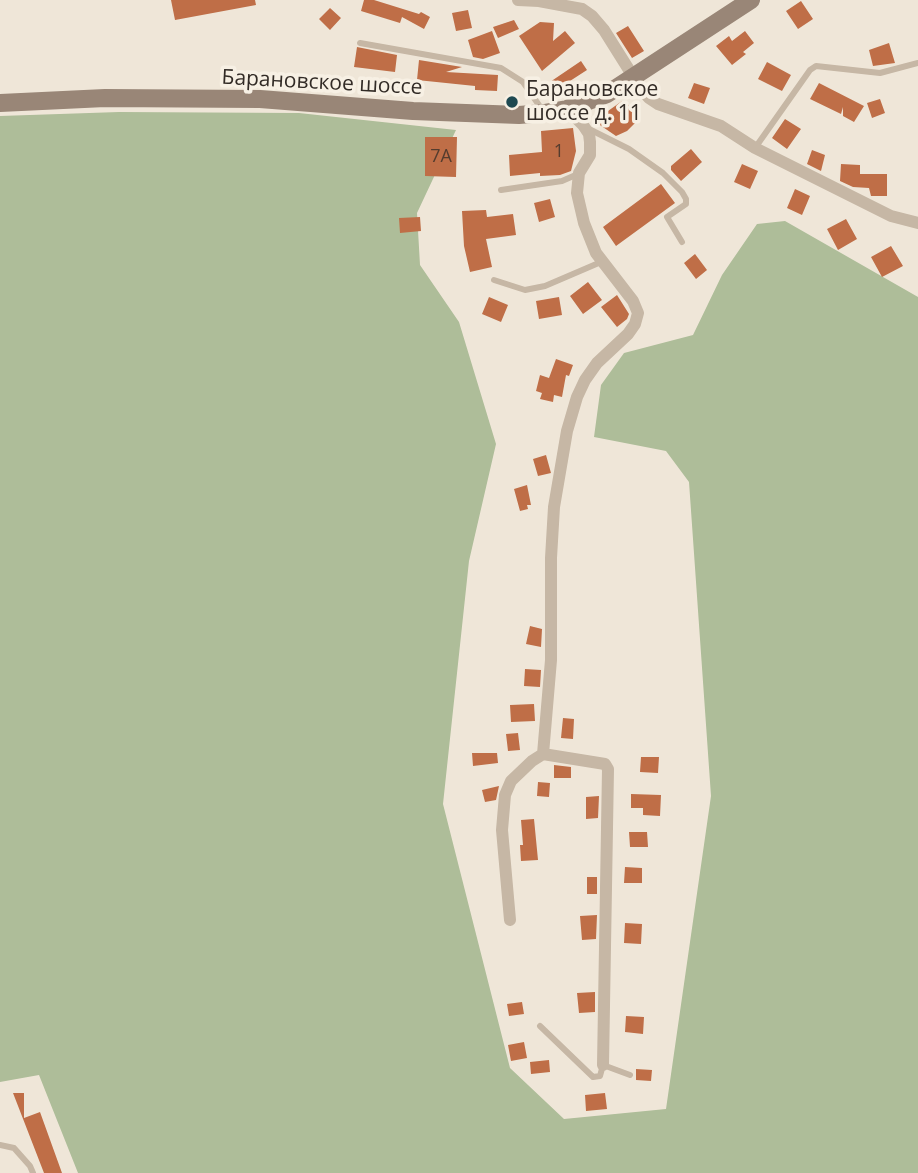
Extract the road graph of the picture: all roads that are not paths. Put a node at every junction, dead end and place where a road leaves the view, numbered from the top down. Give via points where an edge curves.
1 (518, 0) edge
2 (751, 0) edge
3 (360, 43) dead end
4 (918, 63) edge
5 (634, 76) junction
6 (0, 103) edge
7 (567, 110) junction
8 (544, 113) junction
9 (583, 125) junction
10 (755, 148) junction
11 (579, 173) junction
12 (501, 190) dead end
13 (918, 223) edge
14 (682, 242) dead end
15 (601, 261) junction
16 (494, 280) dead end
17 (543, 754) junction
18 (510, 920) dead end
19 (540, 1026) dead end
20 (603, 1065) junction
21 (631, 1075) dead end
22 (0, 1145) edge
23 (33, 1173) edge

1 - 5 street via 582,9 618,49
2 - 5 main road, Барановское шоссе
3 - 8 lane via 501,68 523,82
4 - 10 lane via 880,73 816,66
5 - 7 main road, Барановское шоссе via 607,94
5 - 10 street via 658,104 705,119
6 - 8 main road, Барановское шоссе via 260,99 412,111
7 - 8 main road, Барановское шоссе
7 - 9 street
9 - 11 street via 589,134 590,155
9 - 14 lane via 629,149 682,192 686,204 667,217
10 - 13 street via 891,216
11 - 12 lane via 562,181
11 - 15 street via 584,223
15 - 16 lane via 525,290
15 - 17 street via 638,313 628,334 585,380 567,431 554,507 551,660
17 - 18 street via 519,772 505,796 502,830
17 - 20 street via 605,764 608,769
19 - 20 lane via 593,1077 600,1076
20 - 21 lane
22 - 23 lane via 14,1148

